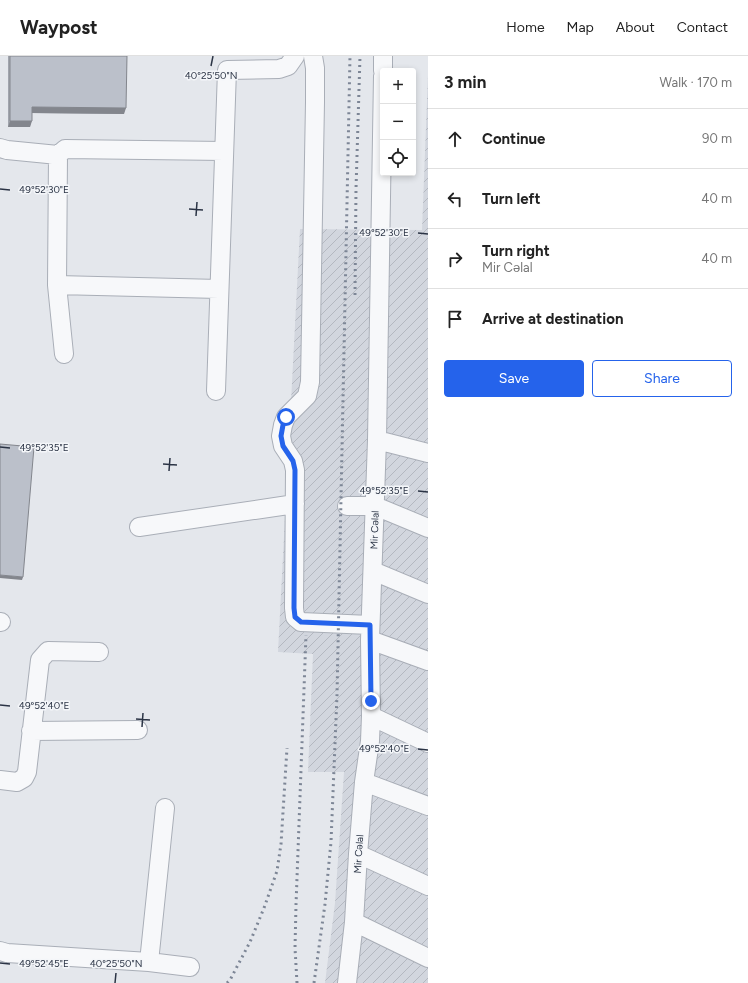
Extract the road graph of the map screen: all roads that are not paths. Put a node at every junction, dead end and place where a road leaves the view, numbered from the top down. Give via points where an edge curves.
1 (295, 56) edge
2 (313, 56) edge
3 (384, 56) edge
4 (225, 63) edge
5 (383, 68) edge
6 (383, 104) edge
7 (0, 148) edge
8 (224, 151) junction
9 (58, 155) junction
10 (57, 285) junction
11 (219, 289) junction
12 (64, 354) dead end
13 (216, 391) dead end
14 (377, 440) junction
15 (428, 453) edge
16 (295, 504) junction
17 (347, 506) dead end
18 (375, 506) junction
19 (139, 527) dead end
20 (428, 528) edge
21 (373, 571) junction
22 (428, 594) edge
23 (370, 632) junction
24 (100, 652) dead end
25 (428, 661) edge
26 (371, 716) junction
27 (138, 730) dead end
28 (31, 731) junction
29 (428, 743) edge
30 (0, 780) edge
31 (364, 782) junction
32 (428, 806) edge
33 (164, 808) dead end
34 (358, 854) junction
35 (428, 886) edge
36 (354, 922) junction
37 (0, 951) edge
38 (428, 958) edge
39 (149, 962) junction
40 (190, 967) dead end
41 (347, 983) edge

1 - 4 street via 288,66 279,69
2 - 16 street via 315,102 310,382 307,396 286,417 281,436 295,470
3 - 5 street
4 - 8 street
6 - 14 street, Mir Cəlal
7 - 9 street
8 - 9 street via 64,149
8 - 11 street
9 - 10 street
10 - 11 street
10 - 12 street
11 - 13 street
14 - 15 street
14 - 18 street, Mir Cəlal
16 - 19 street
16 - 23 street via 295,617 301,622
17 - 18 street
18 - 20 street
18 - 21 street, Mir Cəlal
21 - 22 street
21 - 23 street, Mir Cəlal
23 - 25 street
23 - 26 street, Mir Cəlal
24 - 28 street via 48,651 40,660
26 - 29 street
26 - 31 street, Mir Cəlal
27 - 28 street
28 - 30 street via 27,772 24,778 18,782
31 - 32 street
31 - 34 street, Mir Cəlal
33 - 39 street
34 - 35 street
34 - 36 street, Mir Cəlal
36 - 38 street
36 - 41 street, Mir Cəlal
37 - 39 street
39 - 40 street

